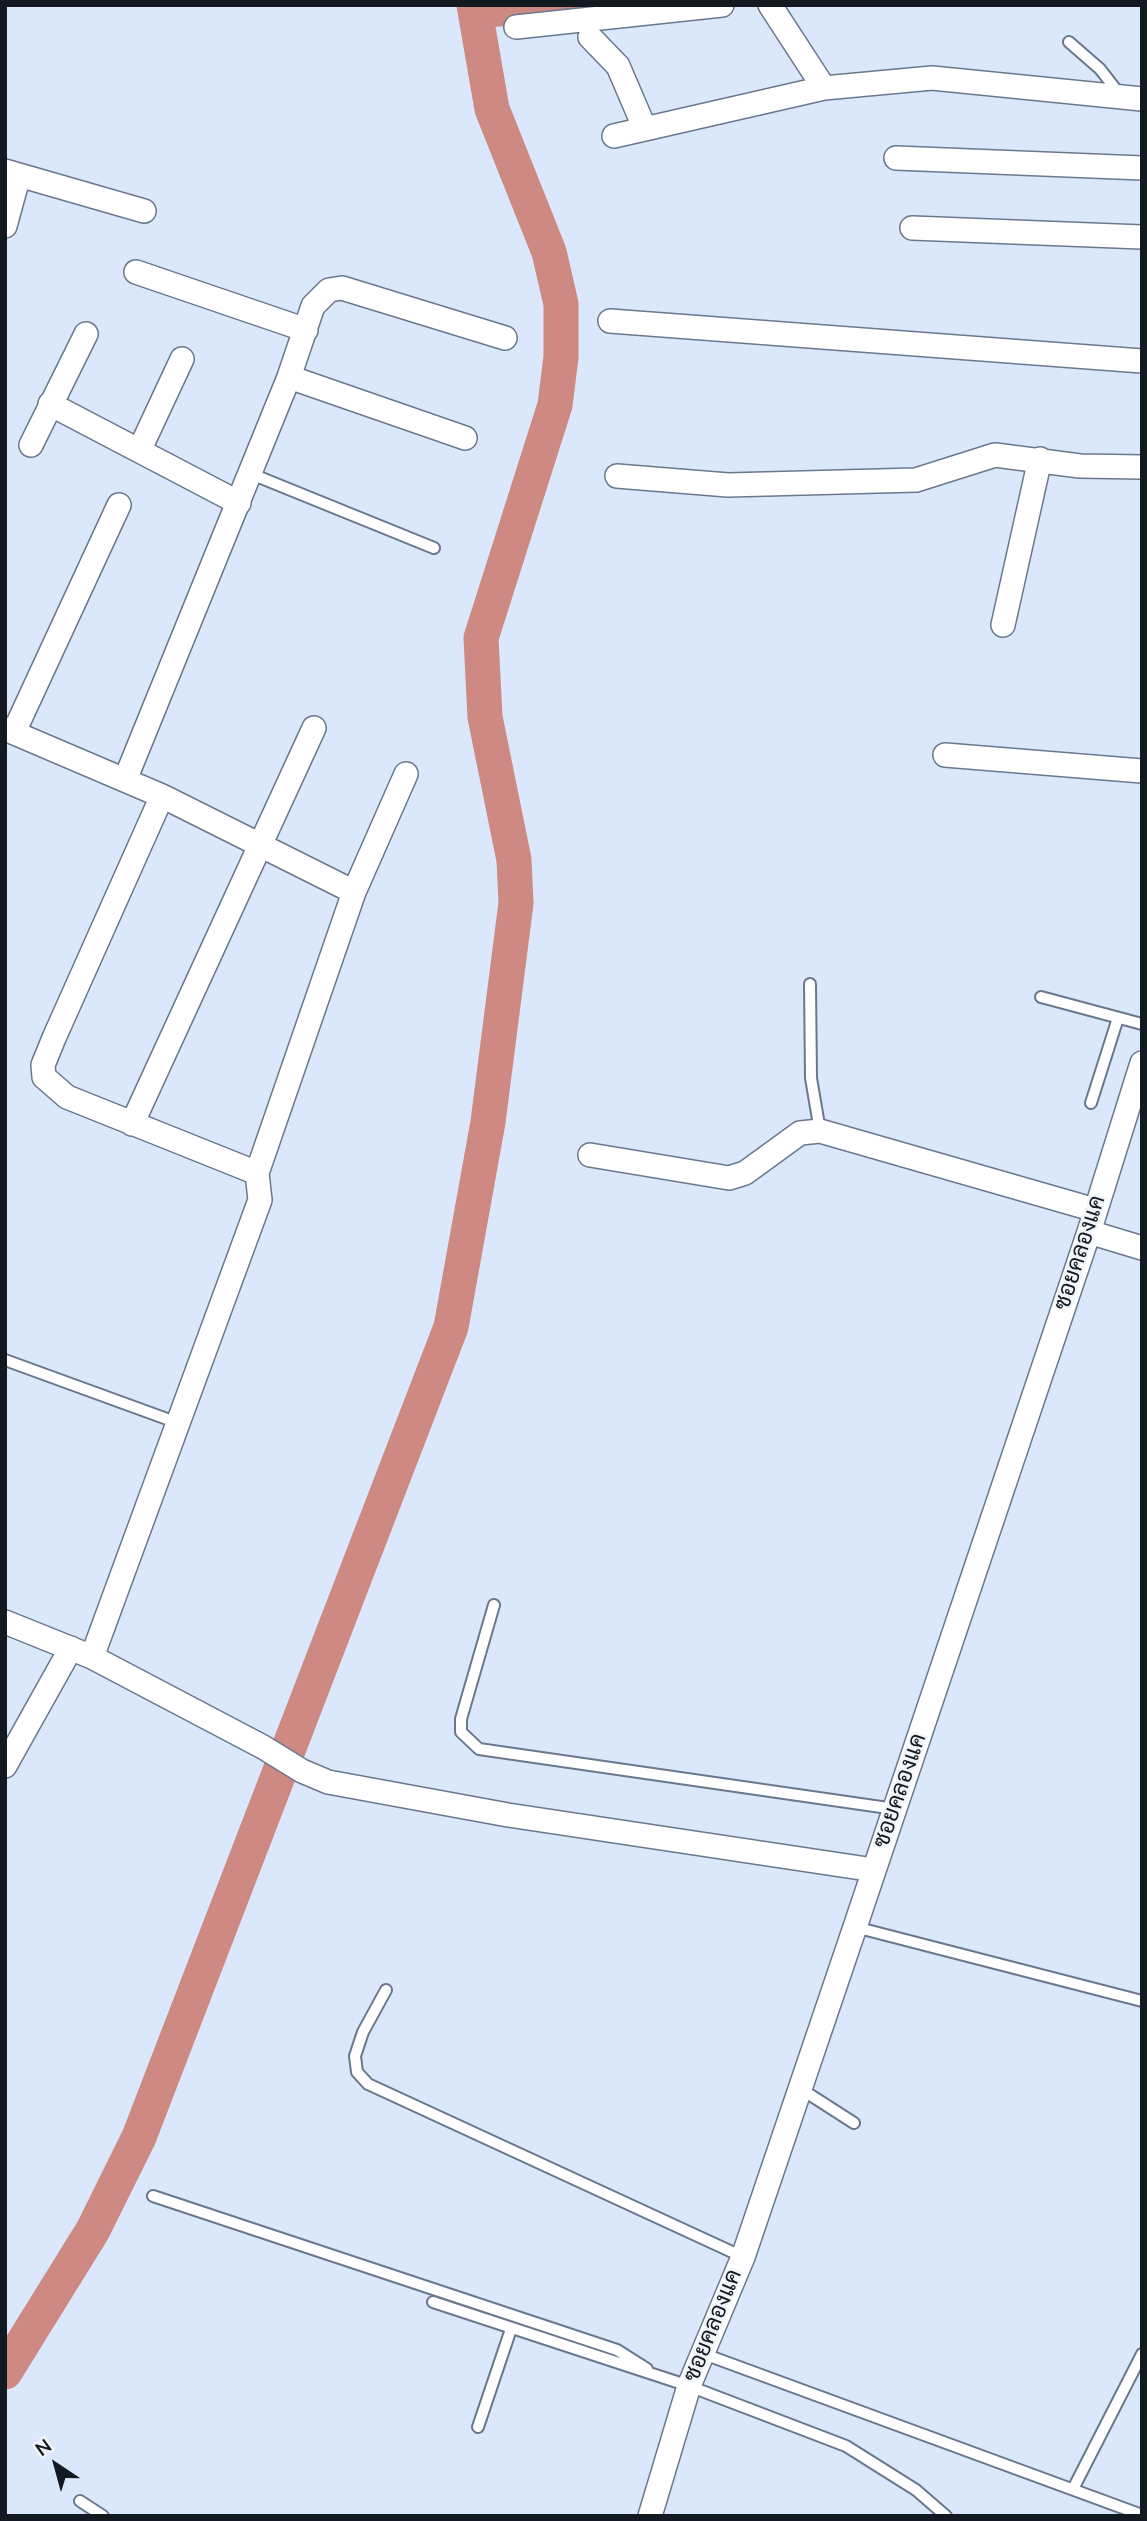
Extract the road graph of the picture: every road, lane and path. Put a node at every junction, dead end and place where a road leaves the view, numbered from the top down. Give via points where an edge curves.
1 (722, 5) edge
2 (770, 5) edge
3 (516, 27) dead end
4 (590, 37) dead end
5 (1069, 42) dead end
6 (824, 88) junction
7 (1132, 99) edge
8 (645, 129) junction
9 (614, 136) dead end
10 (896, 158) dead end
11 (1142, 168) edge
12 (12, 173) edge
13 (144, 211) dead end
14 (5, 226) edge
15 (912, 228) dead end
16 (1142, 237) edge
17 (136, 272) dead end
18 (610, 321) dead end
19 (306, 330) junction
20 (86, 334) dead end
21 (505, 338) dead end
22 (182, 359) dead end
23 (1142, 361) edge
24 (289, 377) junction
25 (50, 404) junction
26 (465, 438) dead end
27 (31, 445) dead end
28 (140, 449) junction
29 (1040, 459) junction
30 (1142, 467) edge
31 (249, 473) junction
32 (617, 477) dead end
33 (239, 503) junction
34 (119, 505) dead end
35 (434, 548) dead end
36 (1003, 625) dead end
37 (314, 728) dead end
38 (10, 731) edge
39 (945, 755) dead end
40 (1142, 771) edge
41 (406, 774) dead end
42 (125, 780) junction
43 (162, 796) junction
44 (260, 843) junction
45 (354, 892) junction
46 (810, 984) dead end
47 (1041, 997) dead end
48 (1118, 1018) junction
49 (1142, 1024) edge
50 (1141, 1066) edge
51 (1091, 1103) dead end
52 (132, 1124) junction
53 (820, 1131) junction
54 (590, 1156) dead end
55 (257, 1173) junction
56 (1092, 1221) junction
57 (1142, 1248) edge
58 (5, 1360) edge
59 (178, 1423) junction
60 (494, 1605) dead end
61 (5, 1622) edge
62 (82, 1652) junction
63 (5, 1766) edge
64 (895, 1809) junction
65 (874, 1870) junction
66 (855, 1927) junction
67 (386, 1990) dead end
68 (1142, 2001) edge
69 (800, 2088) junction
70 (854, 2123) dead end
71 (153, 2196) dead end
72 (743, 2257) junction
73 (433, 2302) dead end
74 (511, 2329) junction
75 (704, 2354) junction
76 (1142, 2354) edge
77 (655, 2375) junction
78 (689, 2386) junction
79 (478, 2427) dead end
80 (1073, 2489) junction
81 (80, 2501) dead end
82 (1142, 2515) edge
83 (103, 2516) edge
84 (650, 2516) edge
85 (946, 2516) edge

1 - 3 street
2 - 6 street
4 - 8 street via 618,66
5 - 7 lane
6 - 7 street via 932,78
6 - 8 street
8 - 9 street
10 - 11 street
12 - 13 street
12 - 14 street
15 - 16 street
17 - 19 street
18 - 23 street
19 - 21 street via 313,306 328,290 342,288
19 - 24 street
20 - 25 street
22 - 28 street
24 - 26 street
24 - 31 street
25 - 27 street
25 - 28 street
28 - 33 street
29 - 30 street via 1080,466
29 - 32 street via 995,455 916,480 728,485
29 - 36 street
31 - 33 street
31 - 35 lane
33 - 42 street
34 - 38 street
37 - 44 street
38 - 42 street
39 - 40 street
41 - 45 street
42 - 43 street
43 - 44 street
43 - 52 street via 43,1065 44,1077 67,1097
44 - 45 street
44 - 52 street
45 - 55 street
46 - 53 lane via 811,1078
47 - 48 lane
48 - 49 lane
48 - 51 lane
50 - 56 street, ซอยคลองแค
52 - 55 street
53 - 54 street via 800,1133 754,1167 729,1178
53 - 56 street
55 - 59 street via 257,1209
56 - 57 street
56 - 64 street, ซอยคลองแค
58 - 59 lane
59 - 62 street
60 - 64 lane via 461,1719 461,1732 479,1749
61 - 62 street
62 - 63 street
62 - 65 street via 302,1771 346,1787
64 - 65 street, ซอยคลองแค
65 - 66 street, ซอยคลองแค
66 - 68 lane
66 - 69 street, ซอยคลองแค
67 - 72 lane via 355,2056 357,2072 369,2084
69 - 70 lane
69 - 72 street, ซอยคลองแค
71 - 77 lane via 618,2350
72 - 75 street, ซอยคลองแค
73 - 74 lane
74 - 77 lane
74 - 79 lane
75 - 78 street, ซอยคลองแค
75 - 80 lane
76 - 80 lane
77 - 78 lane
78 - 84 street, ซอยคลองแค
78 - 85 lane via 846,2446 907,2483
80 - 82 lane
81 - 83 lane

